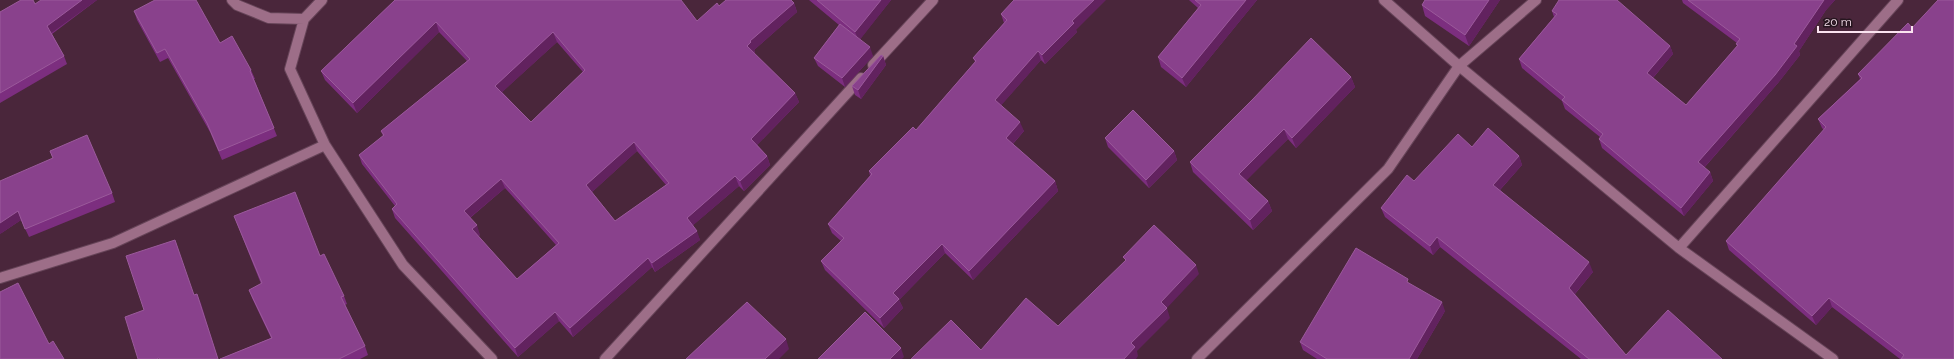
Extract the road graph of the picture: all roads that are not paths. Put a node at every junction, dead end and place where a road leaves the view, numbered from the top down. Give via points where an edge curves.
1 (232, 0) edge
2 (322, 0) edge
3 (933, 0) edge
4 (1384, 0) edge
5 (1536, 0) edge
6 (1898, 0) edge
7 (304, 19) junction
8 (1459, 66) junction
9 (325, 145) junction
10 (1679, 248) junction
11 (0, 278) edge
12 (492, 359) edge
13 (605, 359) edge
14 (1197, 359) edge
15 (1833, 359) edge

1 - 7 street via 236,5 269,18
2 - 7 street
3 - 13 street
4 - 8 street
5 - 8 street
6 - 10 street
7 - 9 street via 290,69
8 - 10 street
8 - 14 street via 1388,168
9 - 11 street via 113,243
9 - 12 street via 403,265
10 - 15 street

